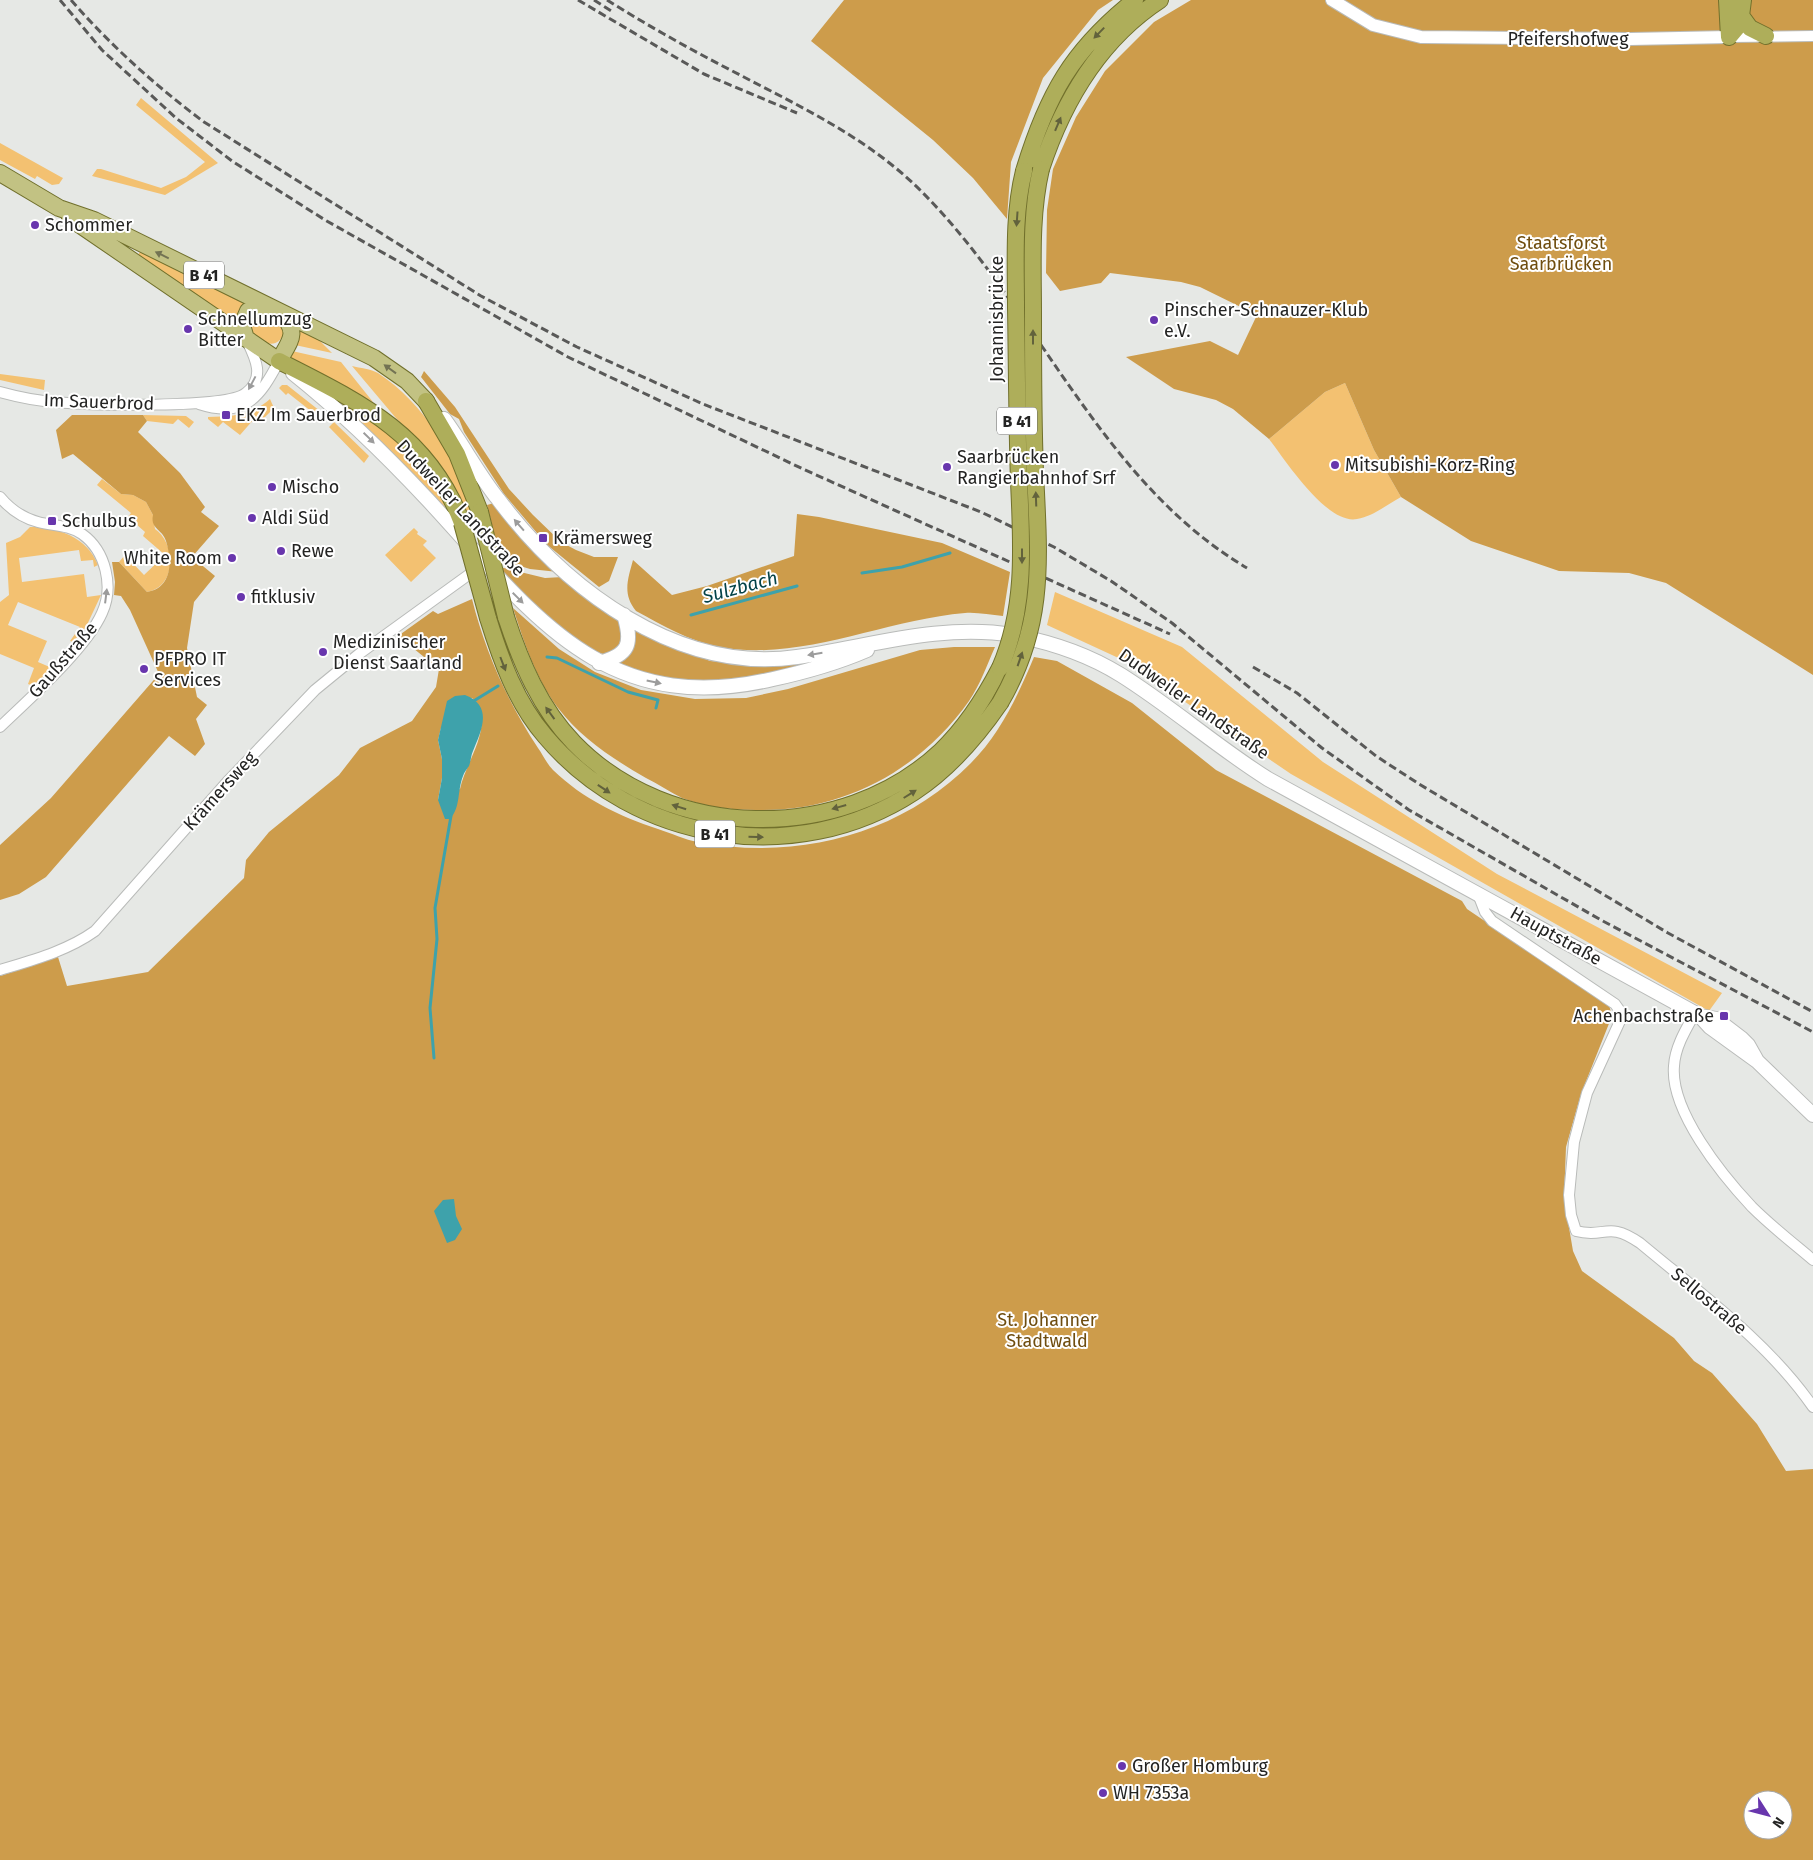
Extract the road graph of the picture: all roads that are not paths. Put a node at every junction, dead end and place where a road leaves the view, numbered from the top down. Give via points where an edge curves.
1 (1135, 0) edge
2 (1160, 0) edge
3 (1332, 0) edge
4 (1727, 0) edge
5 (1743, 0) edge
6 (1742, 17) junction
7 (1766, 36) junction
8 (1813, 36) edge
9 (1729, 37) junction
10 (0, 173) edge
11 (60, 208) junction
12 (276, 310) junction
13 (246, 339) junction
14 (279, 361) junction
15 (0, 392) edge
16 (426, 401) junction
17 (198, 404) junction
18 (0, 498) edge
19 (484, 563) junction
20 (624, 615) junction
21 (880, 644) junction
22 (599, 663) junction
23 (0, 727) edge
24 (1411, 857) joint
25 (1478, 894) junction
26 (0, 970) edge
27 (1698, 1014) junction
28 (1813, 1115) edge
29 (1813, 1260) edge
30 (1813, 1407) edge

1 -> 16 highway, Johannisbrücke / B 41, bridge via 1086,46 1063,76 1047,105 1024,171 1017,218 1016,256 1022,576 1018,608 1004,659 982,701 940,752 878,793 814,814 770,819 721,818 692,812 641,792 594,761 544,705 534,686 506,618 480,512 457,454
14 -> 2 highway, Johannisbrücke / B 41, bridge via 371,410 416,447 440,477 462,523 488,618 506,672 518,696 545,736 599,786 644,812 714,834 793,835 820,831 870,815 914,792 938,774 975,737 1000,703 1027,640 1039,577 1032,256 1033,219 1041,169 1078,84 1123,29
3 - 9 street, Pfeifershofweg via 1373,25 1421,37
4 - 9 highway
5 - 6 highway
6 - 7 highway via 1750,28
6 - 9 highway via 1738,29
7 - 8 street, Pfeifershofweg
7 - 9 street, Pfeifershofweg
10 - 11 main road, Dudweiler Landstraße / B 41
12 -> 11 main road, Dudweiler Landstraße / B 41 via 94,220
11 - 13 main road, Dudweiler Landstraße / B 41 via 72,220
12 - 13 main road via 248,311 242,325
12 - 14 main road via 292,325 293,331
16 -> 12 main road, Dudweiler Landstraße via 374,358
13 - 14 main road, Dudweiler Landstraße
13 -> 17 street, Im Sauerbrod via 258,362 250,389 237,399
14 - 17 street, Im Sauerbrod via 262,391 244,405 221,409
14 -> 19 main road, Dudweiler Landstraße via 370,438
15 - 17 street, Im Sauerbrod via 59,403
20 -> 16 main road, Dudweiler Landstraße via 578,583 530,538 497,498 444,419
23 -> 18 street, Gaußstraße via 88,635 102,614 107,583 98,551 81,534 27,518
19 -> 22 main road, Dudweiler Landstraße via 535,616
19 - 26 street, Krämersweg via 315,690 227,782 96,931 59,951
21 -> 20 main road, Dudweiler Landstraße via 770,660 731,658 672,641
20 - 22 main road via 629,637 626,650 615,659
22 -> 21 main road, Dudweiler Landstraße via 625,674 674,686 724,688 796,674
21 - 24 main road, Dudweiler Landstraße via 944,632 986,632 1074,652 1121,675 1239,761
24 - 25 main road, Hauptstraße
25 - 27 main road, Hauptstraße
25 - 30 street, Sellostraße via 1492,920 1579,978 1620,1011 1618,1026 1587,1093 1574,1142 1570,1187 1571,1215 1576,1231 1613,1230 1640,1243 1760,1344
27 - 28 main road, Hauptstraße via 1710,1027 1757,1061
27 - 29 street via 1678,1049 1674,1066 1677,1095 1683,1111 1694,1133 1752,1207

